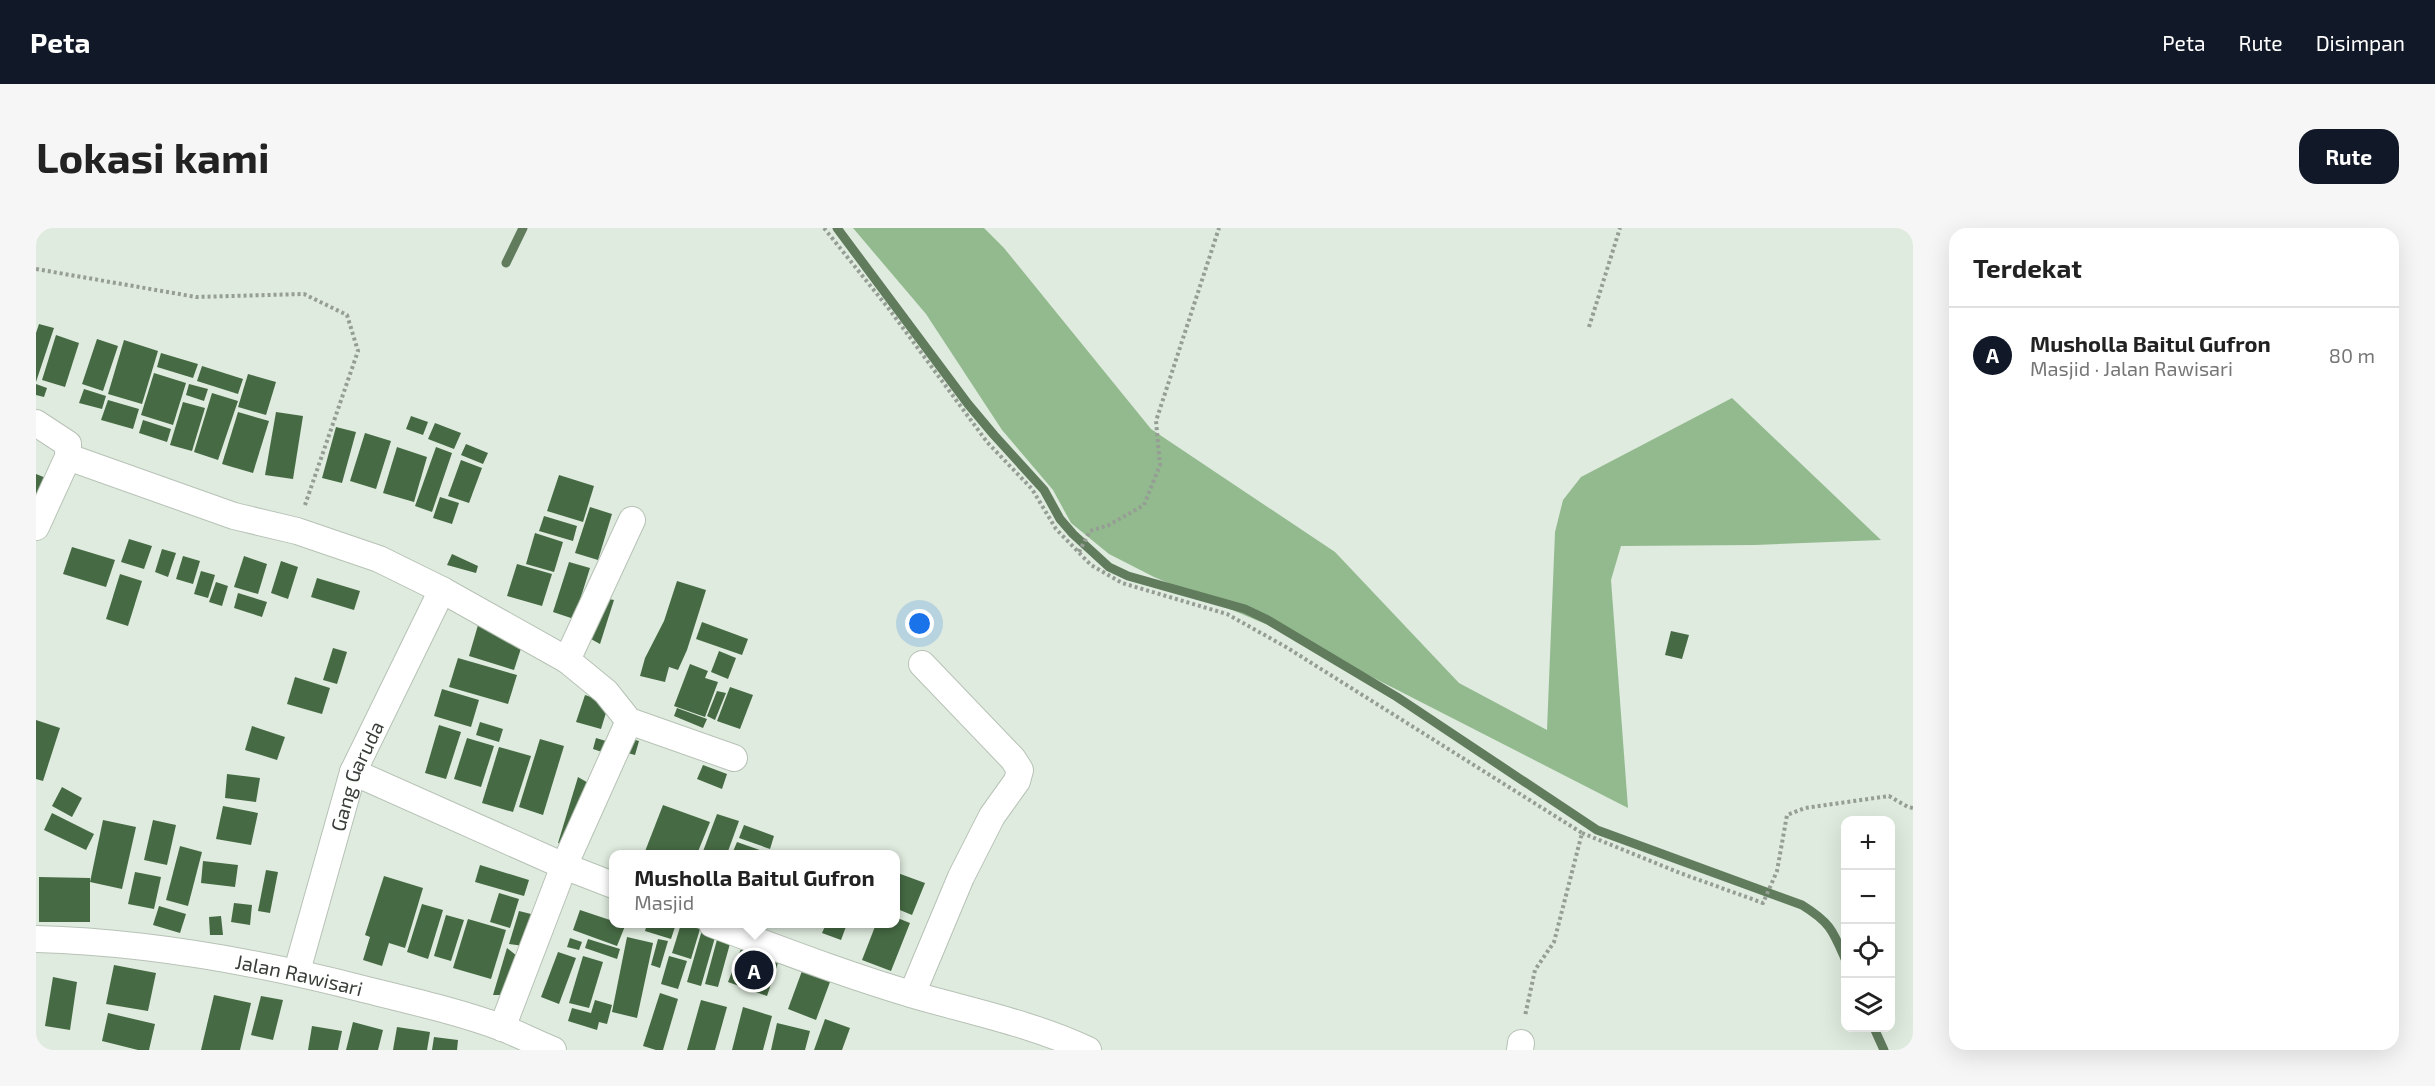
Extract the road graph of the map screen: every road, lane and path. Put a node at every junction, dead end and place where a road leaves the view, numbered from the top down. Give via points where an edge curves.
1 (824, 228) edge
2 (1220, 228) edge
3 (1620, 228) edge
4 (36, 269) edge
5 (1589, 327) dead end
6 (36, 423) edge
7 (68, 457) junction
8 (632, 520) dead end
9 (36, 527) edge
10 (297, 531) junction
11 (1079, 552) junction
12 (442, 590) junction
13 (567, 660) junction
14 (922, 664) dead end
15 (629, 721) junction
16 (734, 758) dead end
17 (353, 772) junction
18 (1913, 808) edge
19 (1582, 833) junction
20 (564, 866) junction
21 (609, 883) edge
22 (723, 928) edge
23 (36, 939) edge
24 (297, 971) junction
25 (912, 994) junction
26 (502, 1028) junction
27 (1520, 1047) edge
28 (553, 1050) edge
29 (1088, 1050) edge

1 - 11 path via 987,442 1032,489 1056,529
2 - 11 path via 1155,421 1160,465 1144,505 1090,531
3 - 5 path
4 - 10 path via 196,297 304,294 347,315 358,351
6 - 7 street via 68,444
7 - 9 street
7 - 10 street via 234,516
8 - 13 street
10 - 12 street via 379,559
11 - 19 path via 1091,565 1122,584 1227,614
12 - 13 street
12 - 17 street, Gang Garuda
13 - 15 street via 606,692
14 - 25 street via 1020,770 961,876
15 - 16 street
15 - 20 street
17 - 20 street
17 - 24 street, Gang Garuda
18 - 19 path via 1889,796 1805,808 1787,815 1777,871 1763,903
19 - 27 path via 1554,942 1535,970
20 - 21 street
20 - 26 street
22 - 25 street
23 - 24 street, Jalan Rawisari via 213,956
24 - 26 street, Jalan Rawisari
25 - 29 street via 1053,1034
26 - 28 street, Jalan Rawisari

